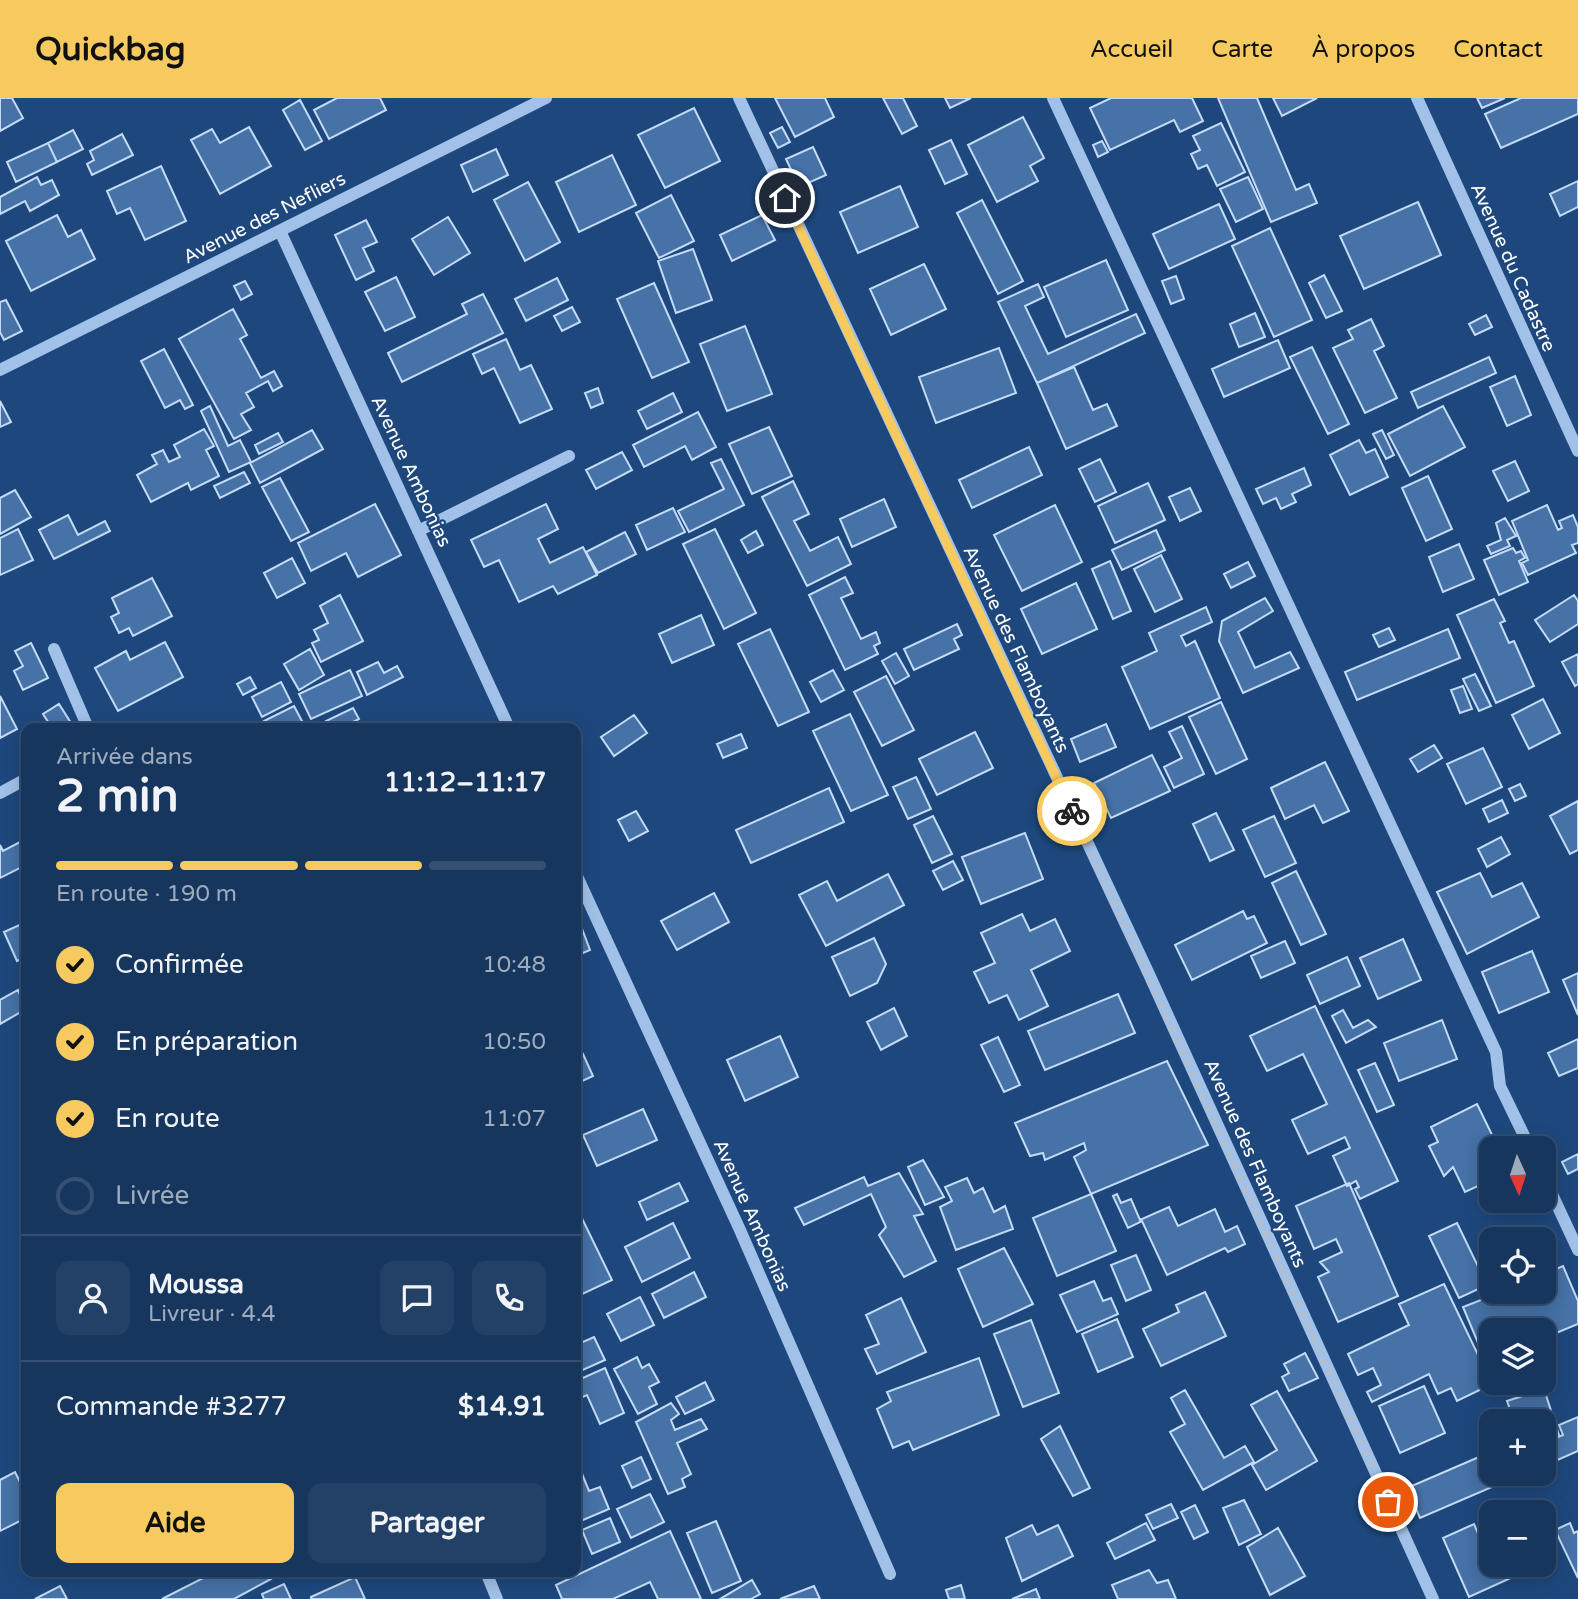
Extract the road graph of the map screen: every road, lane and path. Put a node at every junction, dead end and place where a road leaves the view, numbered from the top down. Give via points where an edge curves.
1 (546, 98) edge
2 (739, 98) edge
3 (1053, 98) edge
4 (1417, 98) edge
5 (280, 231) junction
6 (0, 370) edge
7 (1578, 451) edge
8 (569, 456) dead end
9 (418, 531) junction
10 (54, 649) dead end
11 (86, 723) edge
12 (507, 723) edge
13 (21, 782) edge
14 (0, 793) edge
15 (581, 885) edge
16 (1524, 1136) edge
17 (1556, 1203) edge
18 (1578, 1250) edge
19 (890, 1574) dead end
20 (488, 1577) edge
21 (497, 1599) edge
22 (1433, 1599) edge

1 - 5 street, Avenue des Nefliers
2 - 22 street, Avenue des Flamboyants via 1158,994
3 - 16 street via 1496,1052 1500,1086
4 - 7 street, Avenue du Cadastre
5 - 6 street, Avenue des Nefliers
5 - 9 street, Avenue Ambonias
8 - 9 street
9 - 12 street, Avenue Ambonias
10 - 11 street
13 - 14 street
15 - 19 street, Avenue Ambonias via 740,1230
17 - 18 street
20 - 21 street

